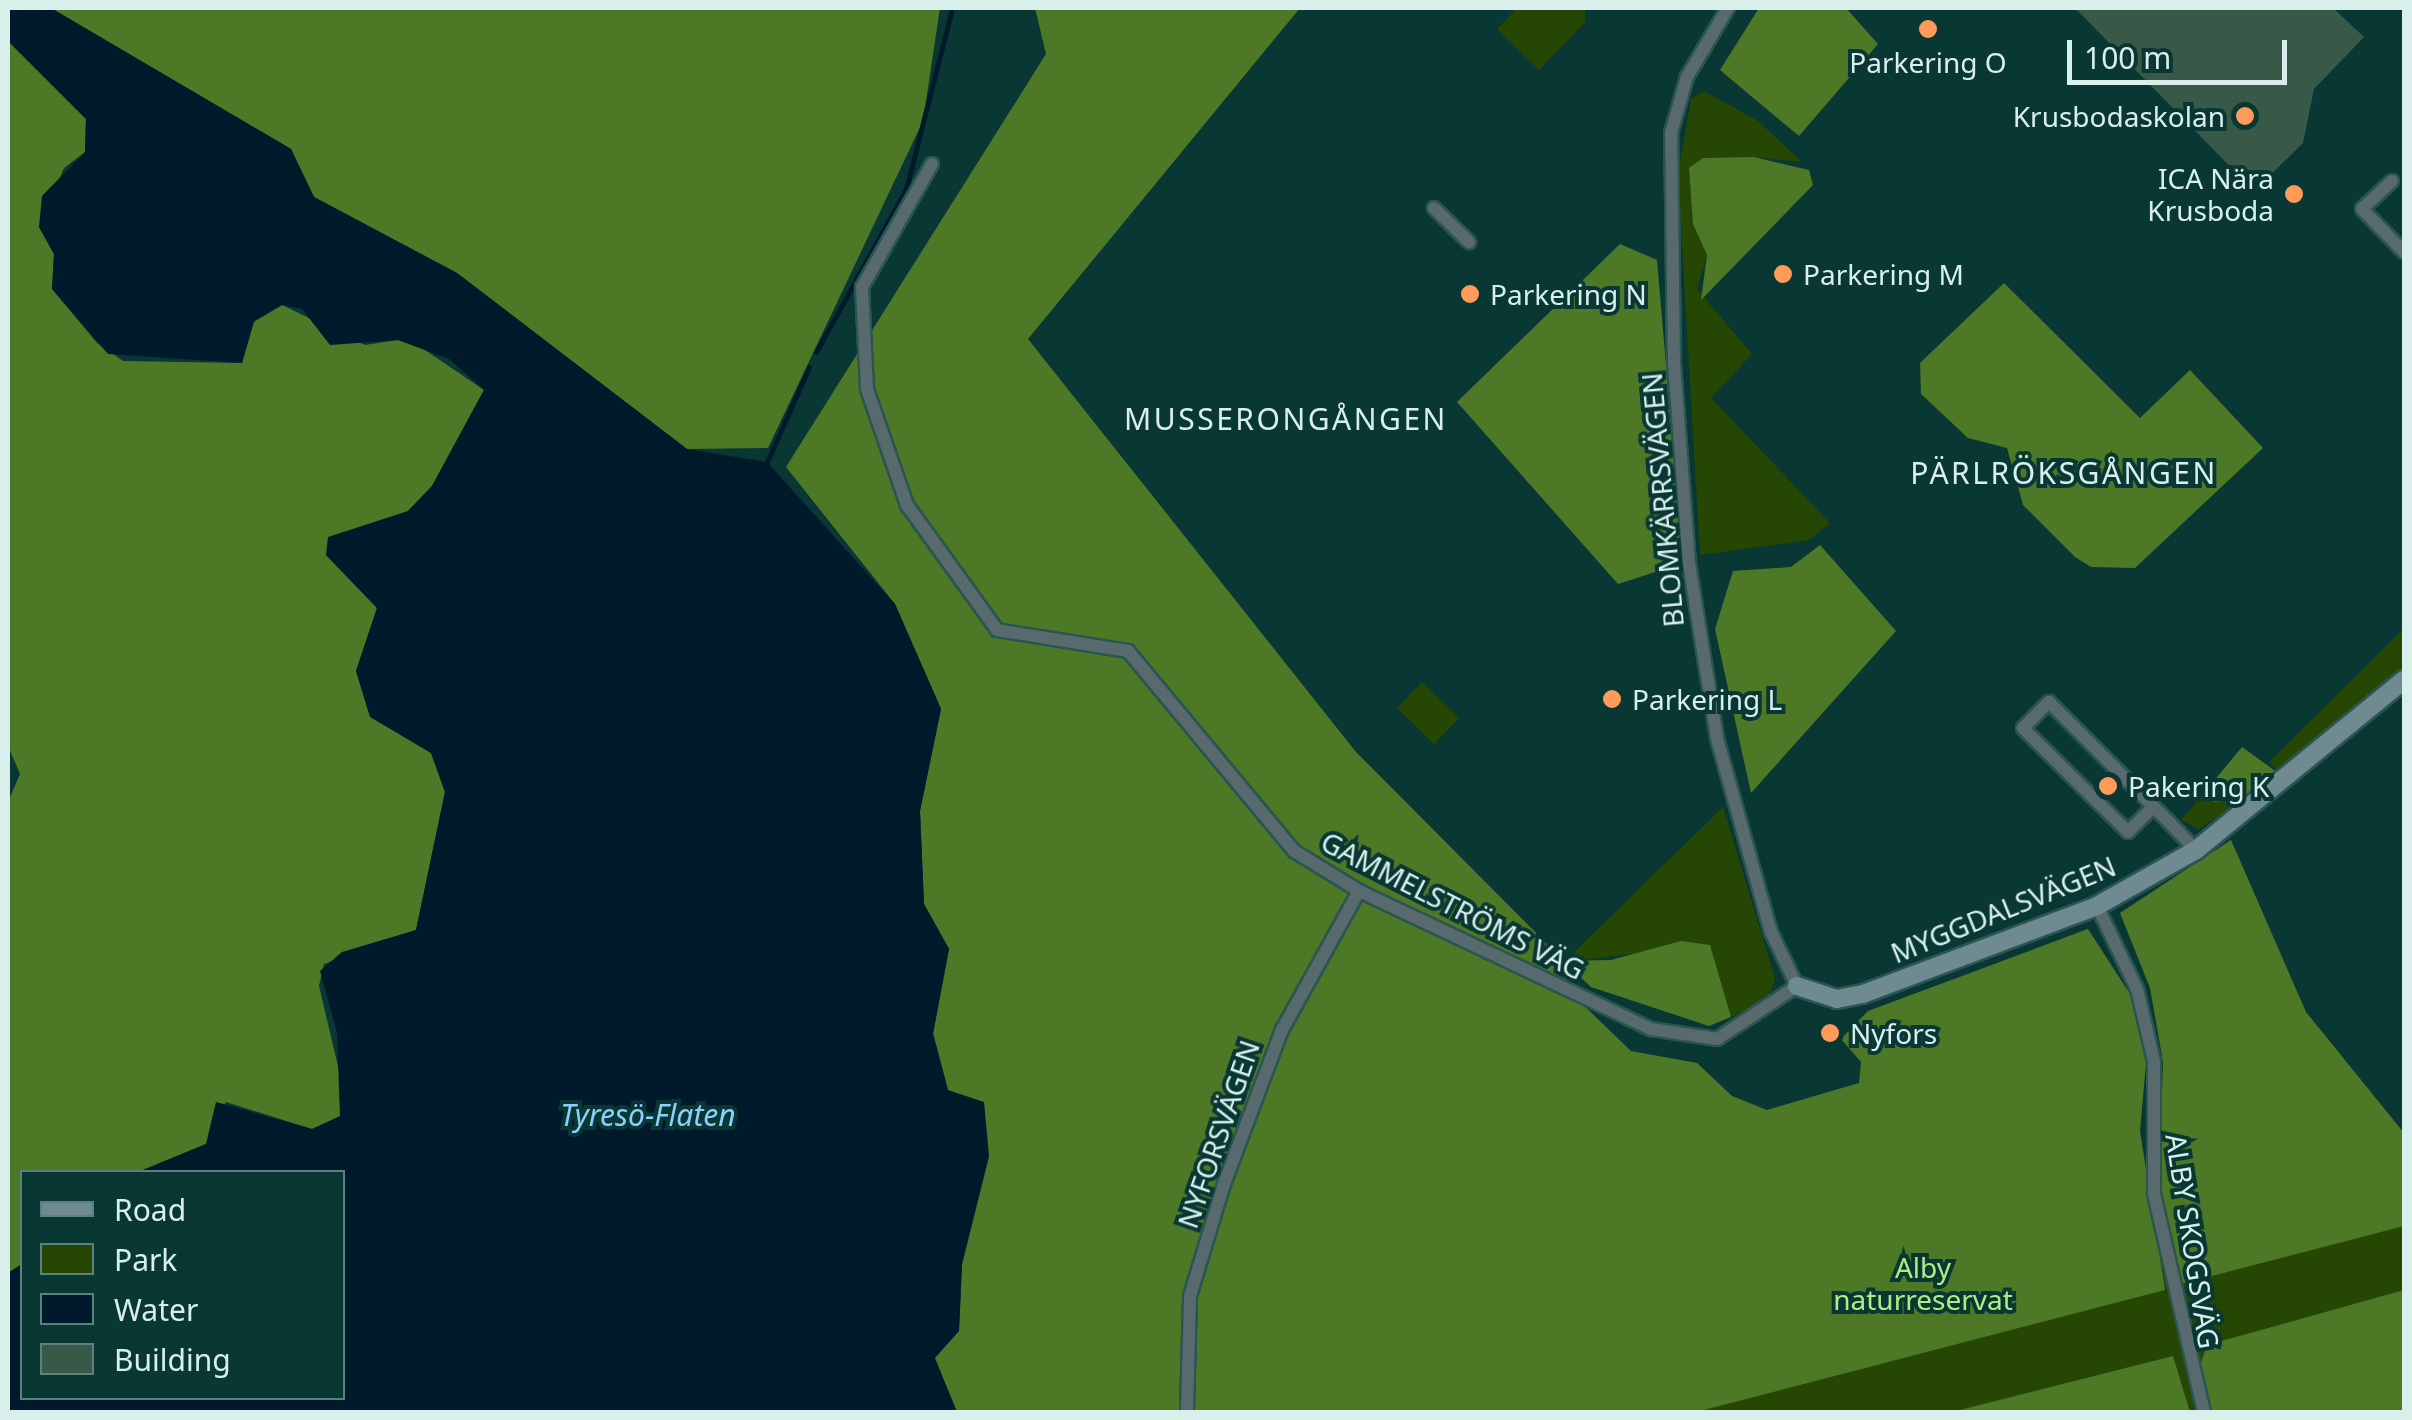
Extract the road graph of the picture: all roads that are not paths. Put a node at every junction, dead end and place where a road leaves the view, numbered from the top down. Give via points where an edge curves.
1 (1728, 8) edge
2 (932, 164) dead end
3 (2392, 182) dead end
4 (1434, 208) dead end
5 (1469, 242) dead end
6 (2404, 252) edge
7 (2404, 680) edge
8 (2154, 807) junction
9 (2196, 850) junction
10 (1359, 891) junction
11 (2097, 906) junction
12 (1797, 986) junction
13 (1187, 1412) edge
14 (2204, 1412) edge

1 - 12 street, BLOMKÄRRSVÄGEN via 1688,77 1671,133 1674,364 1689,563 1717,738 1771,932
2 - 10 street, GAMMELSTRÖMS VÄG via 862,286 867,389 907,505 997,630 1128,652 1294,851
3 - 6 street via 2362,209
4 - 5 street
7 - 9 street, MYGGDALSVÄGEN
8 - 8 street via 2128,832 2023,728 2049,702
8 - 9 street
9 - 11 street, MYGGDALSVÄGEN
10 - 12 street, GAMMELSTRÖMS VÄG via 1652,1029 1716,1039
10 - 13 street, NYFORSVÄGEN via 1282,1030 1230,1168 1190,1296
11 - 12 street, MYGGDALSVÄGEN via 1863,994 1837,999
11 - 14 street, ALBY SKOGSVÄG via 2137,989 2154,1061 2154,1194

